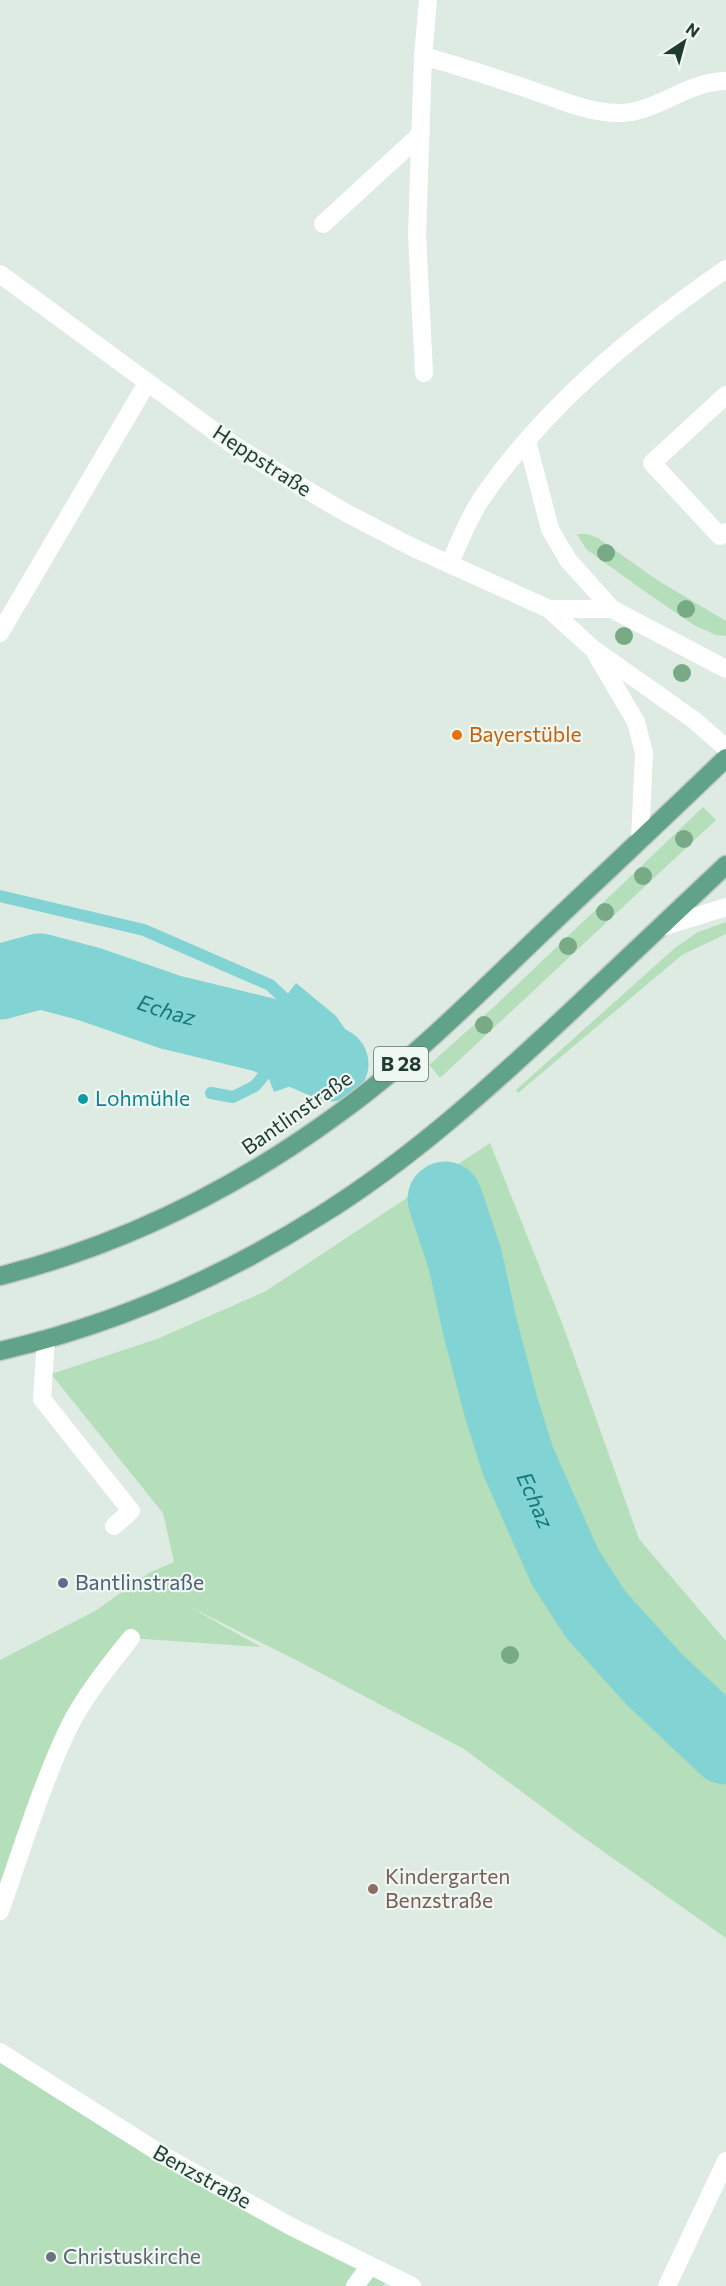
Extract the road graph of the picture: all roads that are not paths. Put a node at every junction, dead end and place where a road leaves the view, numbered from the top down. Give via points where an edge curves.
1 (428, 0) edge
2 (423, 56) junction
3 (726, 81) edge
4 (421, 134) junction
5 (323, 224) dead end
6 (726, 269) edge
7 (0, 273) edge
8 (424, 372) dead end
9 (147, 383) junction
10 (726, 395) edge
11 (527, 441) junction
12 (726, 532) edge
13 (450, 563) junction
14 (549, 609) junction
15 (612, 609) junction
16 (0, 633) edge
17 (592, 648) junction
18 (726, 669) edge
19 (726, 748) edge
20 (726, 759) edge
21 (640, 840) junction
22 (726, 866) edge
23 (726, 907) edge
24 (659, 928) junction
25 (0, 1276) edge
26 (46, 1339) junction
27 (0, 1351) edge
28 (114, 1526) dead end
29 (130, 1638) dead end
30 (0, 1911) edge
31 (0, 2052) edge
32 (726, 2161) edge
33 (370, 2266) junction
34 (354, 2286) edge
35 (412, 2286) edge
36 (667, 2286) edge

1 - 2 street
2 - 3 street via 594,110 620,113 642,111 694,86
2 - 4 street
4 - 5 street
4 - 8 street via 417,235
6 - 11 street via 629,340
7 - 9 street, Heppstraße
9 - 13 street, Heppstraße via 229,442 319,497
9 - 16 street
10 - 12 street via 652,463 720,536
11 - 13 street via 480,502
11 - 15 street via 550,529 568,560
13 - 14 street, Heppstraße
14 - 15 street, Heppstraße
14 - 17 street, Heppstraße
15 - 18 street, Heppstraße
17 - 19 street, Heppstraße via 694,720
17 - 21 street via 636,722 644,753
20 - 21 main road, Bantlinstraße / B 28
21 - 25 main road, Bantlinstraße / B 28 via 426,1041 339,1114 291,1147 245,1176 148,1224
22 - 24 main road
23 - 24 street
24 - 26 main road via 494,1083 405,1156 322,1215 220,1272 121,1315
26 - 27 main road
26 - 28 street via 42,1399 131,1511
29 - 30 street via 68,1729
31 - 33 street, Benzstraße via 166,2157
32 - 36 street
33 - 34 street
33 - 35 street, Benzstraße

